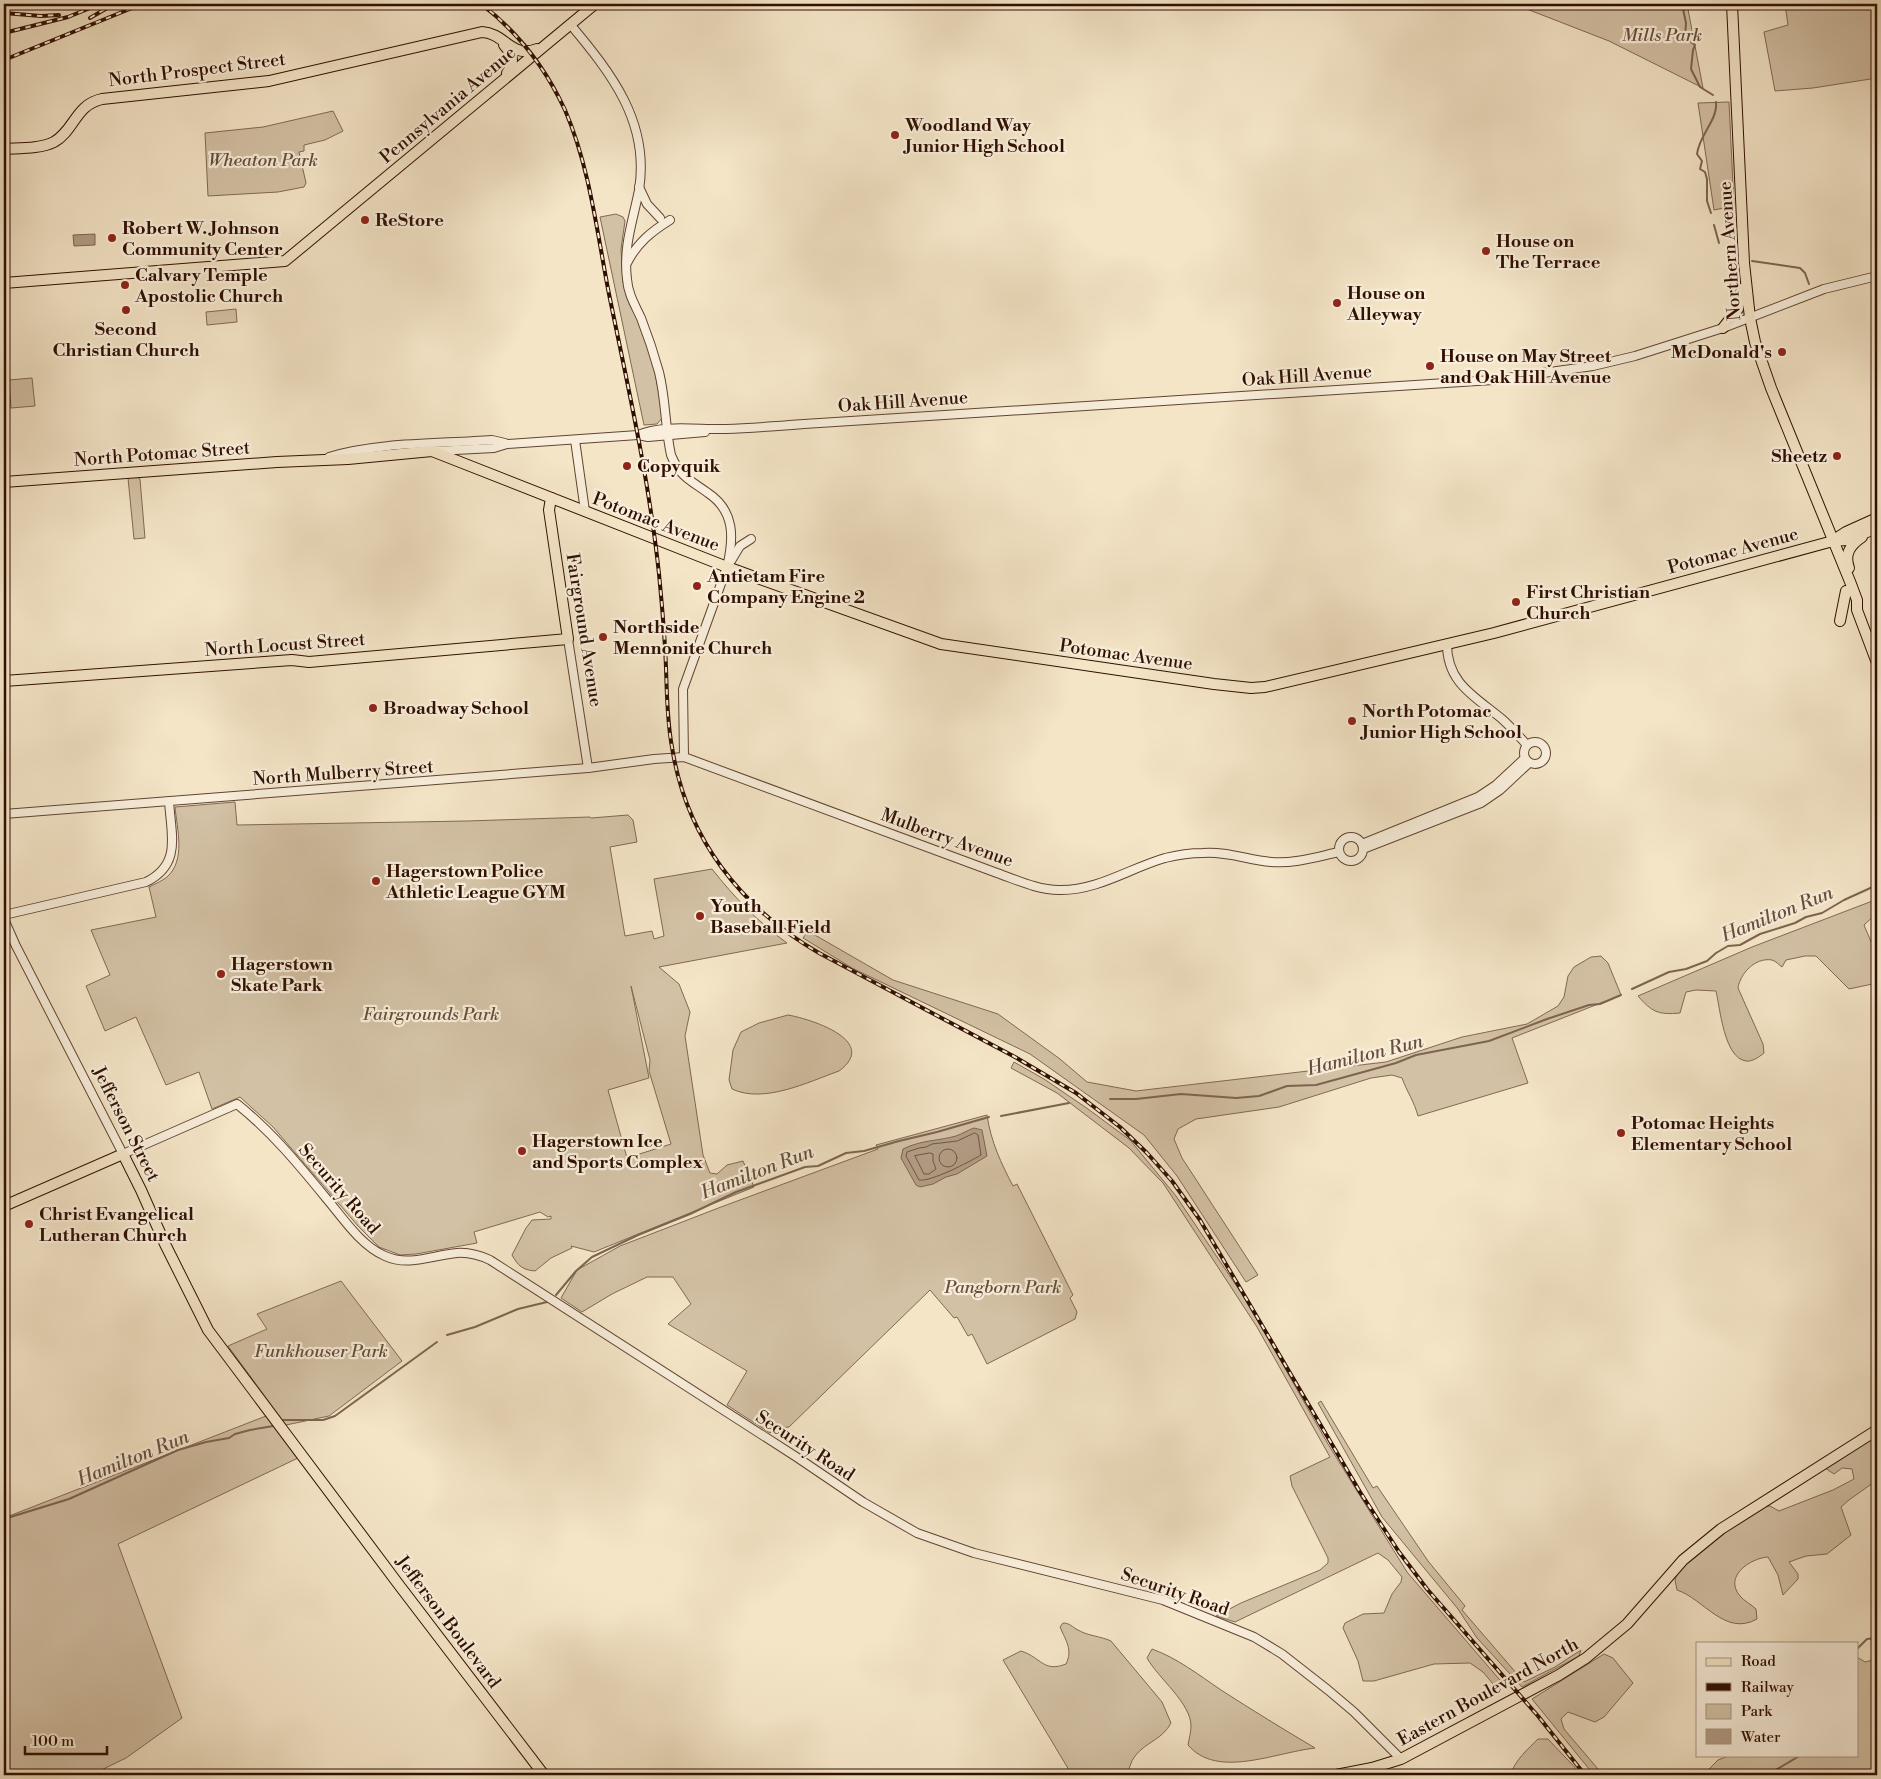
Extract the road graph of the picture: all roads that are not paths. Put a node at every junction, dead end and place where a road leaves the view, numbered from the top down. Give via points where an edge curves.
1 (595, 4) edge
2 (1732, 4) edge
3 (570, 24) junction
4 (497, 36) junction
5 (543, 46) junction
6 (501, 82) junction
7 (4, 149) edge
8 (639, 187) junction
9 (660, 218) dead end
10 (670, 220) dead end
11 (1744, 263) junction
12 (626, 267) junction
13 (1877, 276) edge
14 (4, 283) edge
15 (1750, 318) junction
16 (1723, 328) junction
17 (668, 433) junction
18 (575, 440) junction
19 (507, 444) junction
20 (421, 448) junction
21 (432, 451) junction
22 (4, 482) edge
23 (551, 498) junction
24 (585, 511) junction
25 (1877, 518) edge
26 (1877, 529) edge
27 (751, 539) dead end
28 (1833, 541) junction
29 (727, 567) junction
30 (1849, 588) junction
31 (1840, 621) dead end
32 (568, 639) junction
33 (1447, 644) junction
34 (1877, 662) edge
35 (4, 681) edge
36 (1526, 745) junction
37 (684, 757) junction
38 (1527, 761) junction
39 (588, 768) junction
40 (169, 801) junction
41 (4, 814) edge
42 (1363, 846) junction
43 (1338, 852) junction
44 (4, 917) edge
45 (123, 1154) junction
46 (4, 1206) edge
47 (1877, 1430) edge
48 (327, 1487) joint
49 (1401, 1759) junction
50 (544, 1775) edge
51 (1336, 1775) edge

1 - 3 main road, Pennsylvania Avenue
2 - 11 main road, Northern Avenue
3 - 5 main road, Pennsylvania Avenue
3 - 8 street via 625,100 640,148
4 - 5 main road via 520,51 529,52
4 - 6 main road via 512,57 511,68
4 - 7 main road, North Prospect Street via 487,32 474,33 258,82 94,100 53,142
5 - 6 main road, Pennsylvania Avenue
6 - 14 main road, Pennsylvania Avenue via 284,261
8 - 9 street via 647,204
8 - 12 street
10 - 12 street via 642,241
11 - 15 main road, Northern Avenue
11 - 16 main road via 1738,309
12 - 17 street via 630,294 659,372
13 - 15 street, Oak Hill Avenue via 1824,289
15 - 16 street, Oak Hill Avenue
15 - 28 main road, Northern Avenue via 1771,388
16 - 17 street, Oak Hill Avenue via 1602,364 1493,380
17 - 18 street, Oak Hill Avenue via 647,431
17 - 29 street via 671,455 679,471 689,482 715,499 729,518 732,540
18 - 19 street, Oak Hill Avenue
18 - 24 street
19 - 20 street, Oak Hill Avenue via 492,440
19 - 21 street, Oak Hill Avenue via 494,448
20 - 21 main road, Oak Hill Avenue
20 - 22 main road, North Potomac Street via 348,459
21 - 23 main road, Potomac Avenue
23 - 24 main road, Potomac Avenue
23 - 32 main road, Fairground Avenue via 549,510
24 - 29 main road, Potomac Avenue
25 - 28 main road
26 - 28 main road via 1847,540
26 - 30 main road via 1853,543 1847,553 1852,579
27 - 29 street via 740,546
28 - 30 main road
28 - 33 main road, Potomac Avenue
29 - 33 main road, Potomac Avenue via 941,644 1241,687 1265,687
29 - 37 street via 682,689
30 - 31 main road
30 - 34 main road via 1857,600 1857,610
32 - 35 main road, North Locust Street via 309,662 292,660
32 - 39 street, Fairground Avenue
33 - 36 street via 1450,665 1460,683
36 - 38 street
36 - 38 street via 1539,742 1546,752 1544,761 1539,764
37 - 39 street, North Mulberry Street
37 - 43 street, Mulberry Avenue via 1046,889 1095,885 1164,858 1204,852 1280,862
38 - 42 street via 1500,790 1481,803
39 - 40 street, North Mulberry Street
40 - 41 street, North Mulberry Street
40 - 44 street via 173,844 165,869 146,882
42 - 43 street via 1355,838 1346,837 1339,844
42 - 43 street via 1360,857 1354,861 1344,860
44 - 45 street, Jefferson Street
45 - 46 main road
45 - 48 main road, Jefferson Street via 208,1330
45 - 49 street, Security Road via 237,1104 268,1131 376,1252 400,1261 458,1253 490,1260 863,1502 917,1533 974,1553 1163,1600 1254,1637 1328,1690
47 - 49 main road, Eastern Boulevard North via 1701,1544 1626,1624 1586,1658
48 - 50 main road, Jefferson Boulevard
49 - 51 main road, Eastern Boulevard North

